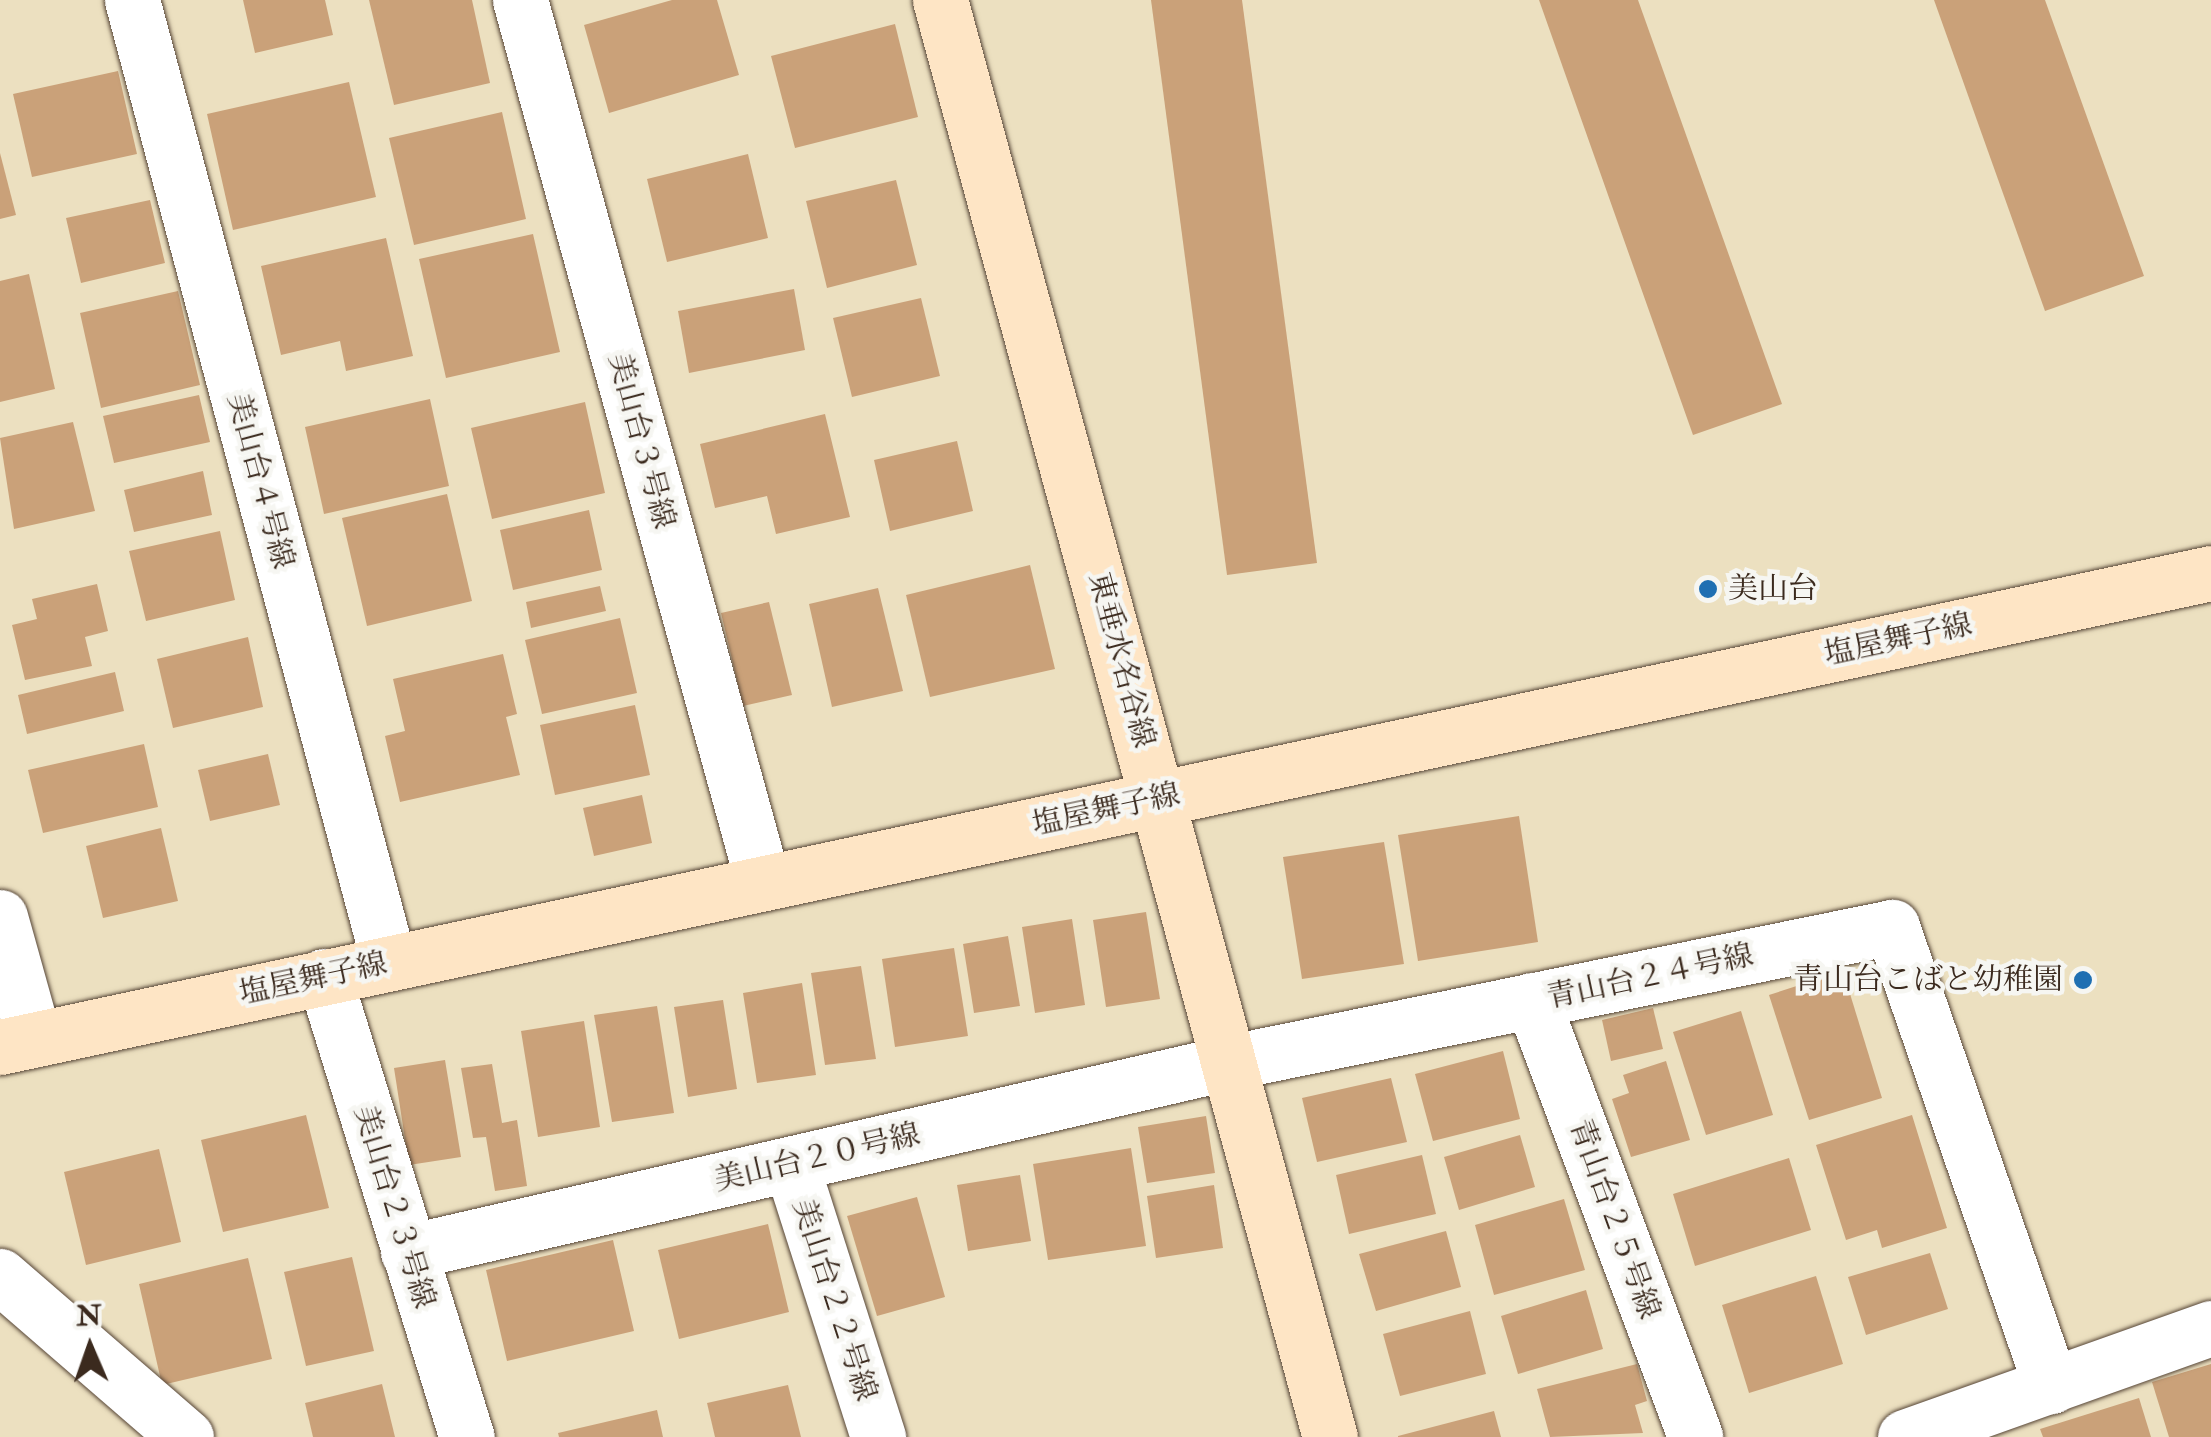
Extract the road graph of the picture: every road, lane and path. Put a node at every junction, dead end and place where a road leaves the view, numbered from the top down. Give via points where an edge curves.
1 (132, 0) edge
2 (520, 0) edge
3 (940, 0) edge
4 (2211, 573) edge
5 (1159, 798) junction
6 (763, 883) junction
7 (0, 917) edge
8 (388, 963) junction
9 (324, 976) junction
10 (1532, 1000) junction
11 (17, 1043) edge
12 (1226, 1064) junction
13 (791, 1164) junction
14 (408, 1252) junction
15 (0, 1276) edge
16 (2211, 1328) edge
17 (2051, 1386) junction
18 (1990, 1423) edge
19 (186, 1437) edge
20 (466, 1437) edge
21 (878, 1437) edge
22 (1330, 1437) edge
23 (1695, 1437) edge
24 (1905, 1437) edge

1 - 8 street, 美山台４号線
2 - 6 street, 美山台３号線
3 - 5 street, 東垂水名谷線
4 - 5 street, 塩屋舞子線
5 - 6 street, 塩屋舞子線
5 - 12 street, 東垂水名谷線
6 - 8 street, 塩屋舞子線
7 - 11 street
8 - 9 street, 塩屋舞子線
9 - 11 street, 塩屋舞子線
9 - 14 street, 美山台２３号線
10 - 12 street, 青山台２４号線
10 - 17 street, 青山台２４号線 via 1892,927
10 - 23 street, 青山台２５号線
12 - 13 street, 美山台２０号線
12 - 22 street, 東垂水名谷線
13 - 14 street, 美山台２０号線
13 - 21 street, 美山台２２号線
14 - 20 street, 美山台２３号線
15 - 19 street
16 - 17 street
17 - 18 street
18 - 24 street

